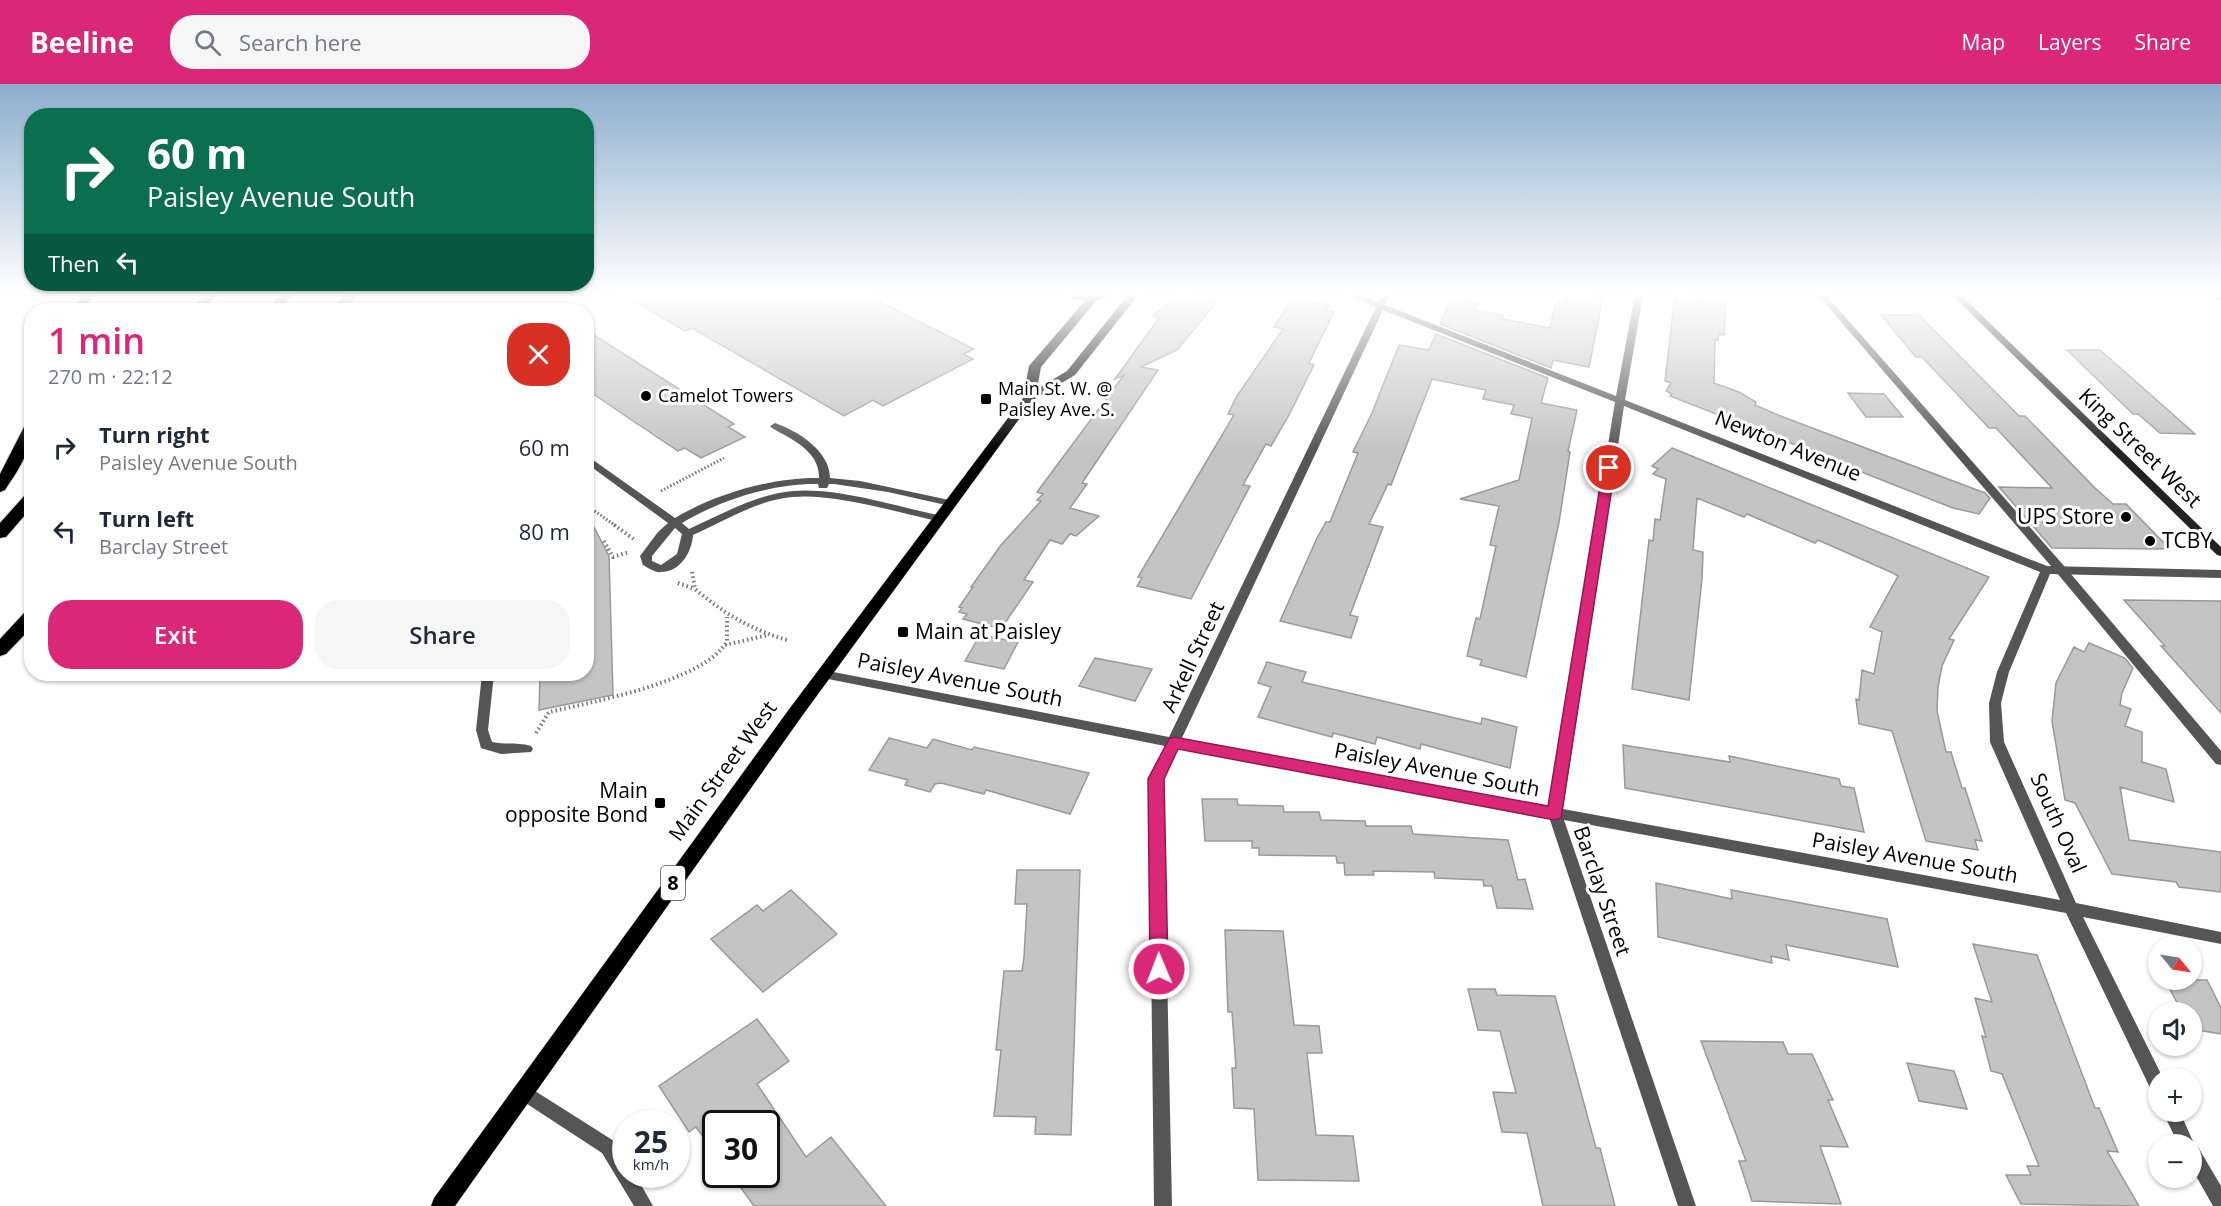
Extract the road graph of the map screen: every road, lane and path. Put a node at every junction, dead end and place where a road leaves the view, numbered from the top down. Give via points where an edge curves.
1 (1051, 347) edge
2 (1091, 347) edge
3 (1361, 347) edge
4 (1495, 347) edge
5 (1629, 347) edge
6 (1868, 347) edge
7 (2010, 347) edge
8 (1029, 398) junction
9 (1620, 399) junction
10 (775, 426) dead end
11 (24, 444) edge
12 (724, 458) dead end
13 (594, 464) edge
14 (826, 478) junction
15 (0, 488) edge
16 (821, 493) junction
17 (643, 500) junction
18 (950, 503) junction
19 (24, 506) edge
20 (938, 518) junction
21 (673, 521) junction
22 (0, 533) edge
23 (688, 533) junction
24 (604, 541) dead end
25 (630, 552) dead end
26 (2221, 553) edge
27 (693, 563) dead end
28 (2046, 570) junction
29 (2061, 570) junction
30 (2221, 574) edge
31 (727, 616) junction
32 (24, 624) edge
33 (768, 635) junction
34 (787, 640) dead end
35 (725, 645) junction
36 (0, 650) edge
37 (823, 674) junction
38 (487, 681) edge
39 (1174, 743) junction
40 (526, 749) joint
41 (2221, 760) edge
42 (1555, 814) junction
43 (2071, 908) junction
44 (2221, 938) edge
45 (2149, 1068) edge
46 (524, 1092) junction
47 (2202, 1170) edge
48 (2221, 1203) edge
49 (442, 1206) edge
50 (644, 1206) edge
51 (1162, 1206) edge
52 (1687, 1206) edge

1 - 8 main road, Main Street West / 8 via 1035,366
2 - 8 main road, Main Street West / 8 via 1071,373
3 - 39 street, Arkell Street
4 - 9 street, Newton Avenue
5 - 9 street, Barclay Street
6 - 29 street
7 - 26 street, King Street West
8 - 18 main road, Main Street West / 8
9 - 28 street, Newton Avenue
9 - 42 street, Barclay Street
10 - 14 street via 811,448 821,459
11 - 15 highway
12 - 17 path
13 - 17 street
14 - 16 street
14 - 18 street
14 - 21 street via 745,491
16 - 20 street
16 - 23 street via 764,500
17 - 21 street
18 - 20 main road, Main Street West / 8
19 - 22 highway
20 - 37 main road, Main Street West / 8
21 - 23 street
21 - 23 street via 646,556 647,563 661,569 677,562 685,551
24 - 25 path via 613,557
27 - 31 path via 695,589
28 - 29 street, Newton Avenue
28 - 43 street, South Oval via 2003,672 1995,703 1997,742
29 - 30 street, Newton Avenue
29 - 41 street
31 - 33 path
31 - 35 path
32 - 36 highway
33 - 34 path
33 - 35 path
35 - 40 path via 681,674 549,712
37 - 39 street, Paisley Avenue South
37 - 46 main road, Main Street West / 8
38 - 40 street via 482,730 486,745
39 - 42 street, Paisley Avenue South
39 - 51 street, Arkell Street via 1156,779
42 - 43 street, Paisley Avenue South
42 - 52 street, Barclay Street
43 - 44 street, Paisley Avenue South
43 - 45 street, South Oval
46 - 49 main road, Main Street West / 8
46 - 50 street via 608,1147
47 - 48 street

